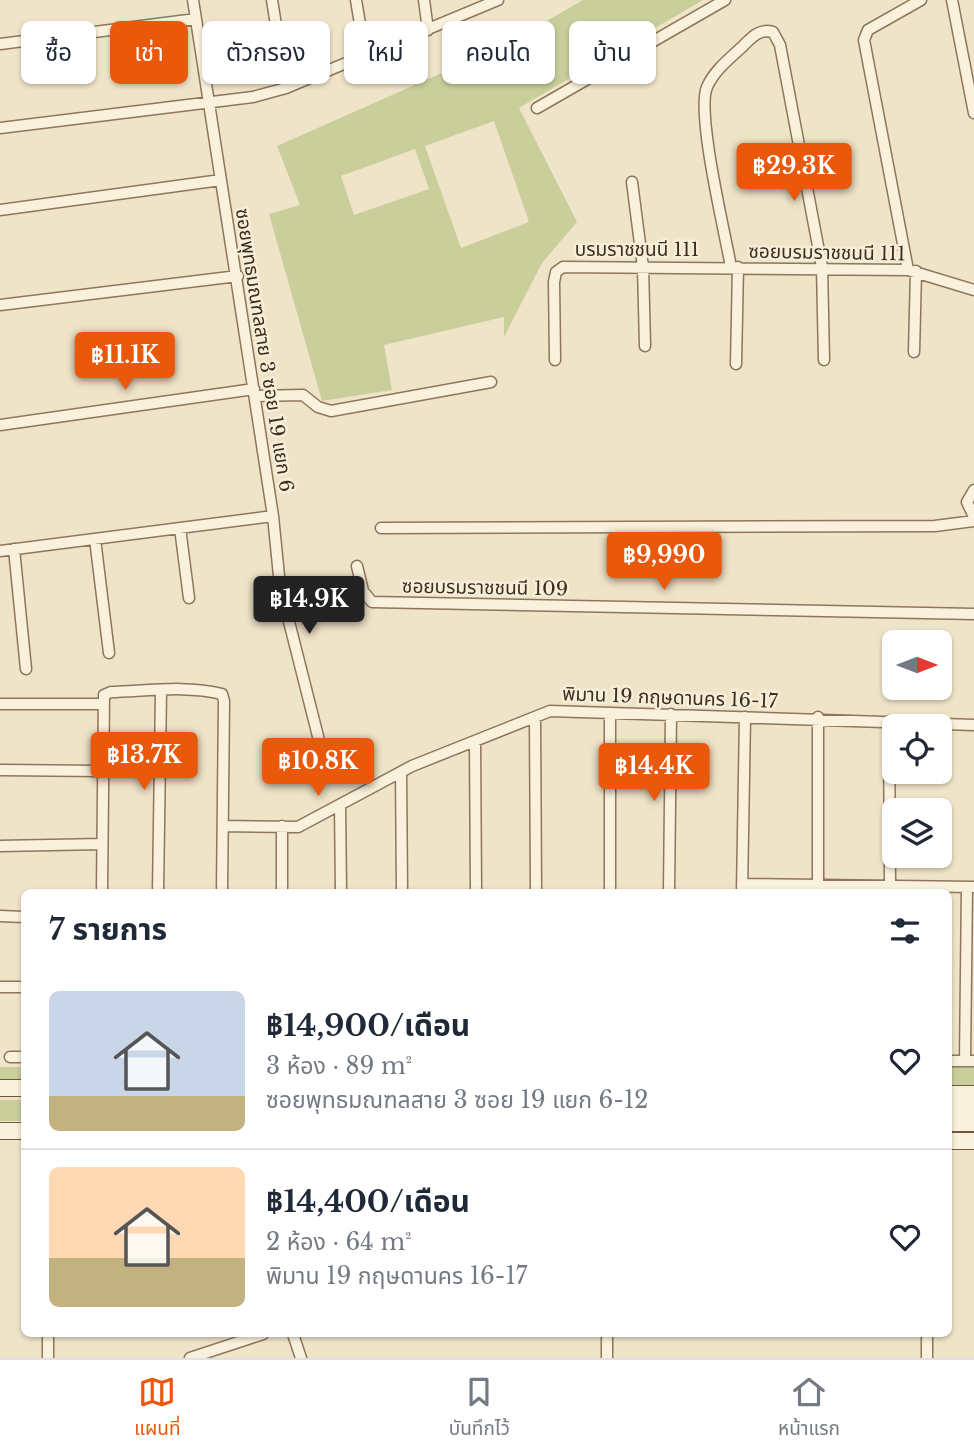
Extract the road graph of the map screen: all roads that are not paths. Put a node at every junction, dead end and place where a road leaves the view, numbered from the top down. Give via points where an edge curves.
1 (193, 0) edge
2 (272, 0) edge
3 (356, 0) edge
4 (424, 0) edge
5 (498, 0) edge
6 (725, 0) edge
7 (921, 0) edge
8 (952, 0) edge
9 (196, 19) junction
10 (360, 21) edge
11 (427, 21) edge
12 (428, 30) edge
13 (0, 44) edge
14 (344, 63) edge
15 (286, 88) junction
16 (210, 100) junction
17 (537, 108) dead end
18 (974, 113) edge
19 (0, 128) edge
20 (221, 180) junction
21 (632, 182) dead end
22 (0, 210) edge
23 (643, 267) junction
24 (719, 267) joint
25 (734, 267) junction
26 (822, 268) junction
27 (912, 271) junction
28 (237, 276) junction
29 (974, 290) edge
30 (0, 305) edge
31 (645, 346) dead end
32 (914, 352) dead end
33 (555, 360) dead end
34 (824, 360) dead end
35 (736, 364) dead end
36 (491, 382) dead end
37 (255, 393) junction
38 (0, 425) edge
39 (974, 490) edge
40 (273, 516) junction
41 (974, 519) edge
42 (180, 528) junction
43 (381, 528) dead end
44 (95, 539) junction
45 (14, 549) junction
46 (0, 551) edge
47 (357, 566) dead end
48 (189, 598) dead end
49 (974, 614) edge
50 (109, 653) dead end
51 (26, 669) dead end
52 (161, 691) junction
53 (0, 704) edge
54 (104, 704) junction
55 (610, 713) junction
56 (671, 714) junction
57 (535, 718) junction
58 (745, 718) junction
59 (818, 718) junction
60 (882, 721) edge
61 (952, 723) edge
62 (974, 724) edge
63 (475, 741) junction
64 (324, 760) dead end
65 (0, 770) edge
66 (103, 771) junction
67 (401, 772) junction
68 (889, 784) edge
69 (340, 805) junction
70 (223, 825) junction
71 (282, 826) junction
72 (102, 844) junction
73 (0, 846) edge
74 (818, 885) junction
75 (890, 886) junction
76 (970, 887) edge
77 (742, 888) edge
78 (102, 889) edge
79 (158, 889) edge
80 (222, 889) edge
81 (282, 889) edge
82 (341, 889) edge
83 (402, 889) edge
84 (476, 889) edge
85 (536, 889) edge
86 (610, 889) edge
87 (669, 889) edge
88 (839, 889) edge
89 (0, 916) edge
90 (21, 916) edge
91 (0, 987) edge
92 (21, 987) edge
93 (10, 1057) dead end
94 (21, 1057) edge
95 (952, 1061) edge
96 (970, 1061) edge
97 (0, 1088) edge
98 (21, 1088) edge
99 (952, 1095) edge
100 (973, 1098) edge
101 (952, 1106) edge
102 (952, 1123) edge
103 (974, 1123) edge
104 (0, 1131) edge
105 (21, 1132) edge
106 (48, 1337) edge
107 (255, 1337) edge
108 (294, 1337) edge
109 (607, 1337) edge
110 (927, 1337) edge
111 (207, 1355) edge
112 (48, 1358) edge
113 (190, 1358) edge
114 (301, 1358) edge
115 (607, 1358) edge
116 (927, 1358) edge

1 - 9 street, ซอยพุทธมณฑลสาย 3 ซอย 19 แยก 6
2 - 15 street
3 - 10 street
4 - 11 street
5 - 12 street
6 - 17 street
7 - 27 street via 868,30 864,40
8 - 18 street
9 - 13 street
9 - 16 street, ซอยพุทธมณฑลสาย 3 ซอย 19 แยก 6
14 - 15 street
15 - 16 street via 253,97
16 - 19 street
16 - 20 street, ซอยพุทธมณฑลสาย 3 ซอย 19 แยก 6
20 - 22 street
20 - 28 street, ซอยพุทธมณฑลสาย 3 ซอย 19 แยก 6
21 - 23 street
23 - 24 street, บรมราชชนนี 111
23 - 31 street
23 - 33 street, บรมราชชนนี 111 via 574,266 556,272
24 - 25 street, ซอยบรมราชชนนี 111
25 - 26 street, ซอยบรมราชชนนี 111
25 - 26 street via 706,121 706,90 731,57 766,30 773,32 780,45
25 - 35 street
26 - 27 street, ซอยบรมราชชนนี 111
26 - 34 street
27 - 29 street, ซอยบรมราชชนนี 111
27 - 32 street
28 - 30 street
28 - 37 street, ซอยพุทธมณฑลสาย 3 ซอย 19 แยก 6
36 - 37 street via 331,411 303,395
37 - 38 street
37 - 40 street, ซอยพุทธมณฑลสาย 3 ซอย 19 แยก 6
39 - 41 street via 967,502
40 - 42 street, ซอยพุทธมณฑลสาย 3 ซอย 19 แยก 6
40 - 64 street via 280,586
41 - 43 street via 935,526
42 - 44 street, ซอยพุทธมณฑลสาย 3 ซอย 19 แยก 6
42 - 48 street
44 - 45 street, ซอยพุทธมณฑลสาย 3 ซอย 19 แยก 6
44 - 50 street
45 - 46 street, ซอยพุทธมณฑลสาย 3 ซอย 19 แยก 6
45 - 51 street
47 - 49 street, ซอยบรมราชชนนี 109 via 363,591 372,602
52 - 54 street via 111,692 104,695
52 - 70 street via 222,694
52 - 79 street
53 - 54 street
54 - 66 street
55 - 56 street, พิมาน 19 กฤษดานคร 16-17
55 - 57 street, พิมาน 19 กฤษดานคร 16-17 via 550,711
55 - 86 street
56 - 58 street, พิมาน 19 กฤษดานคร 16-17
56 - 87 street
57 - 63 street, พิมาน 19 กฤษดานคร 16-17
57 - 85 street
58 - 59 street, พิมาน 19 กฤษดานคร 16-17
58 - 77 street
59 - 60 street, พิมาน 19 กฤษดานคร 16-17
59 - 74 street
61 - 62 street, พิมาน 19 กฤษดานคร 16-17
63 - 67 street, พิมาน 19 กฤษดานคร 16-17
63 - 84 street
65 - 66 street
66 - 72 street
67 - 69 street, พิมาน 19 กฤษดานคร 16-17
67 - 83 street
68 - 75 street
69 - 71 street, พิมาน 19 กฤษดานคร 16-17 via 298,827
69 - 82 street
70 - 71 street, พิมาน 19 กฤษดานคร 16-17
70 - 80 street
71 - 81 street
72 - 73 street
72 - 78 street
74 - 77 street
74 - 88 street
75 - 76 street
75 - 88 street
76 - 96 street
89 - 90 street
91 - 92 street
93 - 94 street
95 - 96 street
97 - 98 main road
99 - 100 main road
100 - 101 main road
102 - 103 main road
104 - 105 main road
106 - 112 street
107 - 111 street
108 - 114 street
109 - 115 street
110 - 116 street
111 - 113 street

